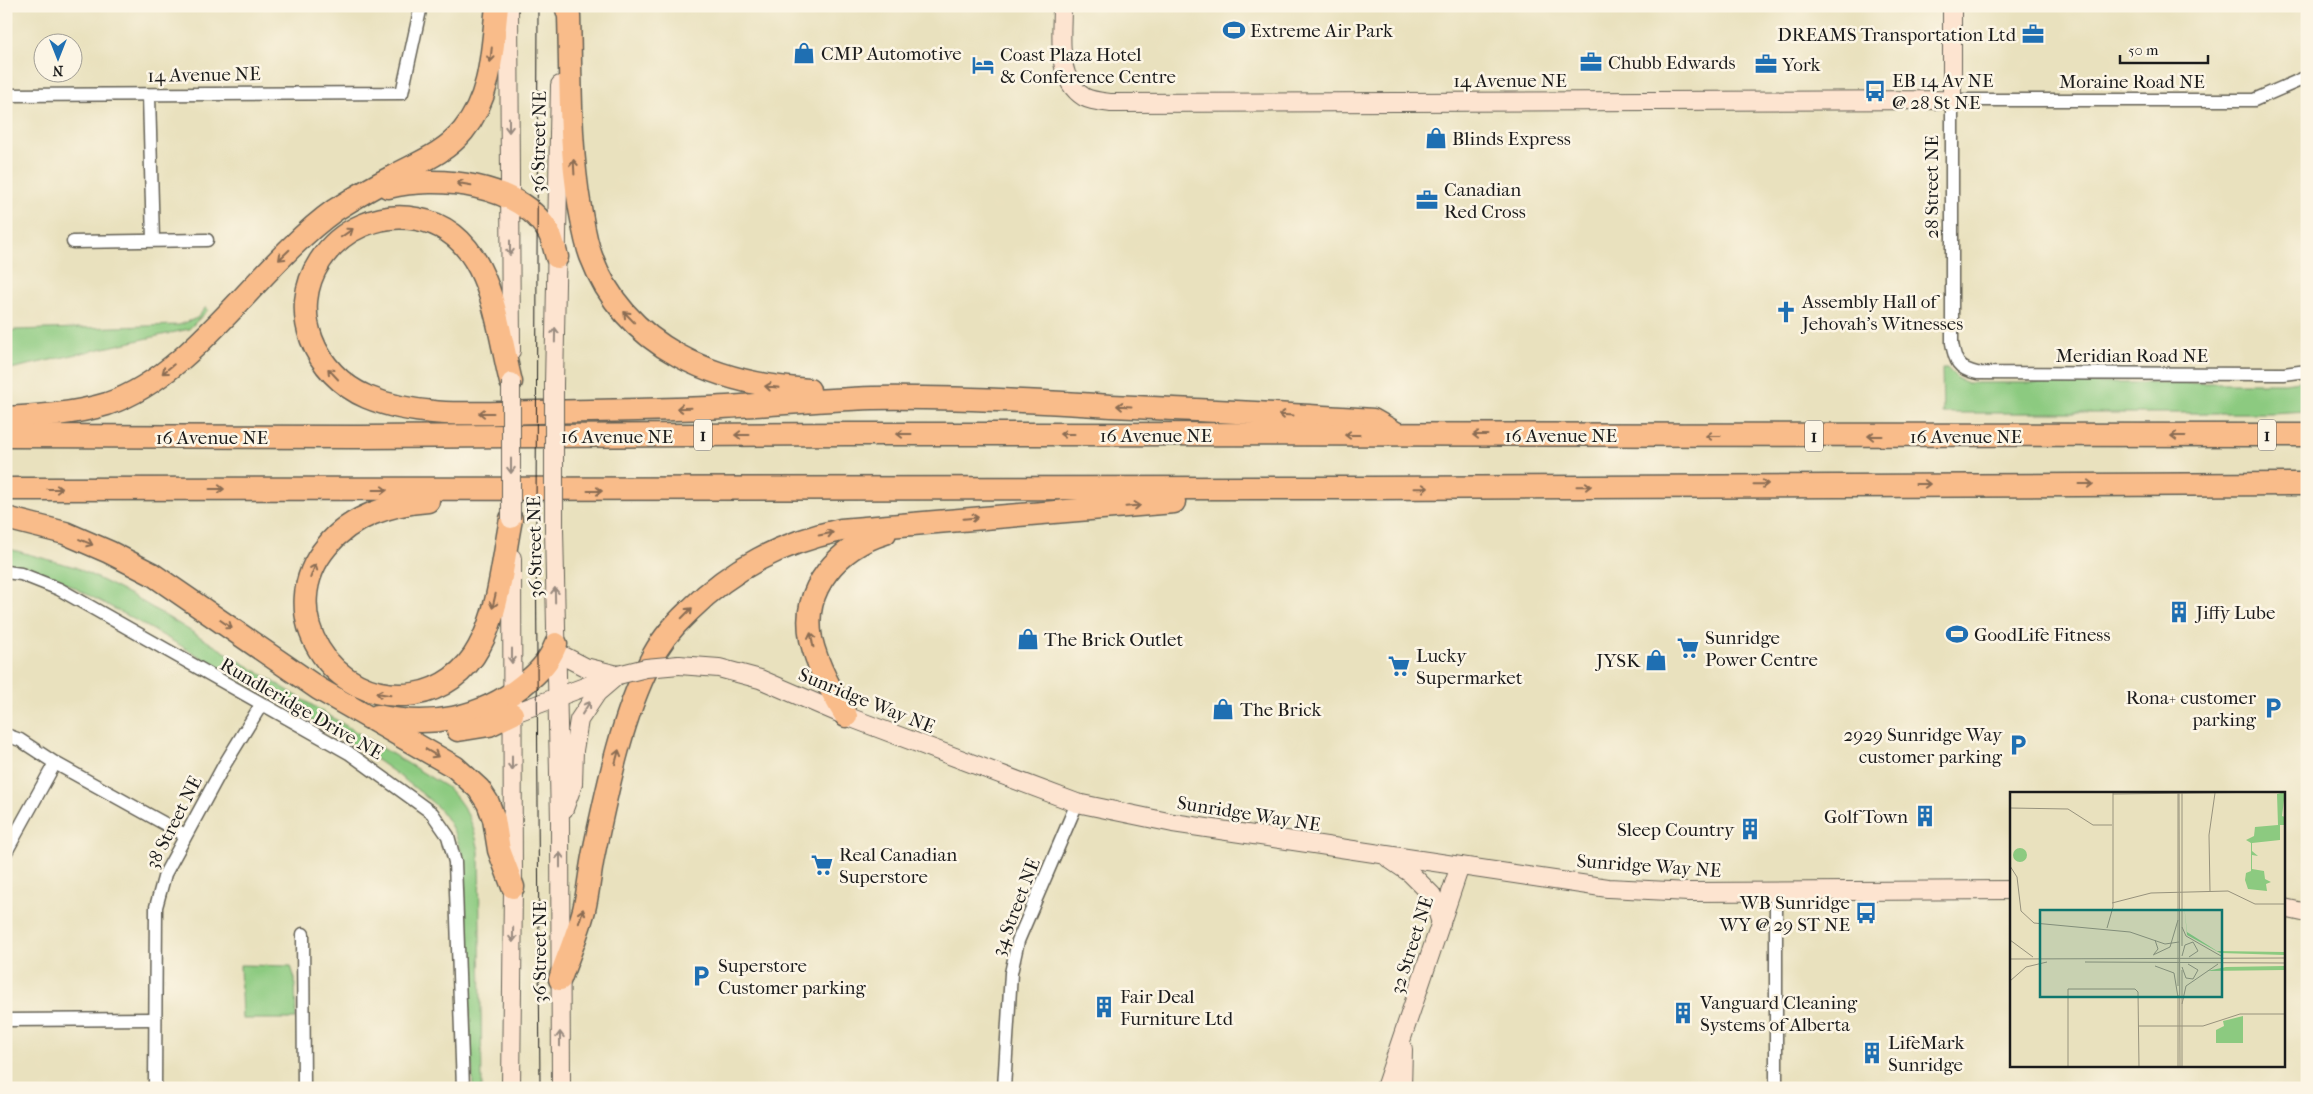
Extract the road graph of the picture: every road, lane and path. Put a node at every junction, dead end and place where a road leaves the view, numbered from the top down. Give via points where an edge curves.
1 (421, 6) edge
2 (497, 6) edge
3 (509, 6) edge
4 (562, 6) edge
5 (566, 6) edge
6 (1062, 6) edge
7 (1952, 6) edge
8 (2307, 77) edge
9 (6, 96) edge
10 (148, 96) junction
11 (1952, 100) junction
12 (510, 199) junction
13 (352, 200) junction
14 (153, 240) junction
15 (207, 240) dead end
16 (73, 242) dead end
17 (556, 257) junction
18 (1959, 367) joint
19 (2307, 371) edge
20 (511, 382) junction
21 (872, 398) junction
22 (6, 418) edge
23 (2307, 420) edge
24 (1401, 435) junction
25 (2307, 435) edge
26 (6, 436) edge
27 (2227, 436) junction
28 (2242, 484) junction
29 (2307, 484) edge
30 (1372, 488) junction
31 (2307, 488) edge
32 (6, 489) edge
33 (544, 491) junction
34 (6, 518) edge
35 (511, 519) junction
36 (922, 522) junction
37 (6, 572) edge
38 (556, 648) junction
39 (618, 675) junction
40 (557, 696) junction
41 (261, 704) junction
42 (512, 704) junction
43 (348, 706) junction
44 (846, 716) junction
45 (373, 722) junction
46 (6, 735) edge
47 (56, 763) junction
48 (1077, 804) junction
49 (560, 822) junction
50 (185, 835) junction
51 (6, 852) edge
52 (1383, 855) junction
53 (1460, 866) junction
54 (513, 887) junction
55 (2010, 890) edge
56 (1776, 892) junction
57 (2286, 909) edge
58 (2307, 914) edge
59 (1441, 923) junction
60 (303, 934) dead end
61 (560, 978) junction
62 (154, 1018) junction
63 (6, 1020) edge
64 (1403, 1038) junction
65 (155, 1088) edge
66 (304, 1088) edge
67 (464, 1088) edge
68 (511, 1088) edge
69 (561, 1088) edge
70 (1004, 1088) edge
71 (1385, 1088) edge
72 (1402, 1088) edge
73 (1776, 1088) edge

1 - 10 street, 14 Avenue NE via 402,93
2 -> 13 highway via 485,91 462,132 438,153
3 -> 12 street, 36 Street NE
4 - 17 street, 36 Street NE
21 -> 5 highway via 766,386 704,368 677,356 656,341 615,300 591,256 575,180
6 - 11 street, 14 Avenue NE via 1062,61 1073,88 1086,98 1111,103
7 - 11 street, 28 Street NE
8 - 11 street, Moraine Road NE via 2254,100
9 - 10 street, 14 Avenue NE
10 - 14 street
11 - 18 street, 28 Street NE via 1952,343
12 -> 13 highway via 476,186 428,181 386,188
12 - 17 highway via 538,219 548,231
12 -> 20 street, 36 Street NE
13 -> 22 highway via 303,237 203,338 146,385 92,408
14 - 15 street
14 - 16 street
38 -> 17 street, 36 Street NE, bridge
18 - 19 street, Meridian Road NE via 1977,373 2284,374
21 -> 20 highway via 619,411 442,413 402,408 353,390 340,381 318,356 311,341 306,307 312,276 320,261 352,229 381,219 411,218 442,227 462,242 484,278
20 -> 35 street, 36 Street NE, bridge
24 -> 21 highway via 1373,420 991,399
23 - 27 highway via 2260,425
24 -> 26 highway, 16 Avenue NE / 1
27 -> 24 highway, 16 Avenue NE / 1
25 - 27 highway, 16 Avenue NE / 1
28 - 29 highway
30 -> 28 highway
28 - 31 highway
33 -> 30 highway
36 -> 30 highway via 1182,502 1352,496
32 -> 33 highway
35 -> 33 highway via 485,635 471,660 451,679 421,693 390,695 372,692 343,678 320,653 308,623 306,607 310,574 326,546 349,525 380,511 415,502 515,497
34 -> 43 highway via 64,533 152,574
35 -> 42 street, 36 Street NE
44 -> 36 highway via 814,650 810,624 814,594 829,568 852,547
61 -> 36 highway via 584,911 594,849 620,746 640,684 650,661 668,635 720,583 740,568 775,550 841,530
37 - 41 street, Rundleridge Drive NE via 21,574 59,589
38 - 39 street via 585,667
38 - 40 street, 36 Street NE
38 - 42 highway
39 - 40 street, Sunridge Way NE
39 - 44 street, Sunridge Way NE, bridge via 679,665 719,668 760,678
49 -> 39 street via 573,784 579,720 597,693
40 - 42 street, Sunridge Way NE
40 - 49 street, 36 Street NE
41 - 50 street, 38 Street NE
41 - 67 street, Rundleridge Drive NE via 349,753 432,813 448,836 455,862
42 - 43 highway via 436,721 392,720
42 - 45 highway via 489,724 445,731 398,729
42 -> 54 street, 36 Street NE
43 - 45 highway
44 - 48 street, Sunridge Way NE
45 -> 54 highway via 442,759 479,789 494,819 499,850
46 - 47 street
47 - 50 street
47 - 51 street
48 - 52 street, Sunridge Way NE via 1173,823
48 - 70 street, 34 Street NE via 1018,942 1010,973
61 -> 49 street, 36 Street NE
50 - 62 street, 38 Street NE via 165,874 156,906
52 - 53 street, Sunridge Way NE
52 - 59 street via 1410,873 1432,895
53 - 56 street, Sunridge Way NE via 1608,888
53 - 59 street, 32 Street NE
54 -> 68 street, 36 Street NE
55 - 56 street, Sunridge Way NE
56 - 73 street
57 - 58 street
59 - 64 street, 32 Street NE
60 - 66 street
69 -> 61 street, 36 Street NE
62 - 63 street
62 - 65 street, 38 Street NE
64 - 71 street, 32 Street NE
64 - 72 street, 32 Street NE

